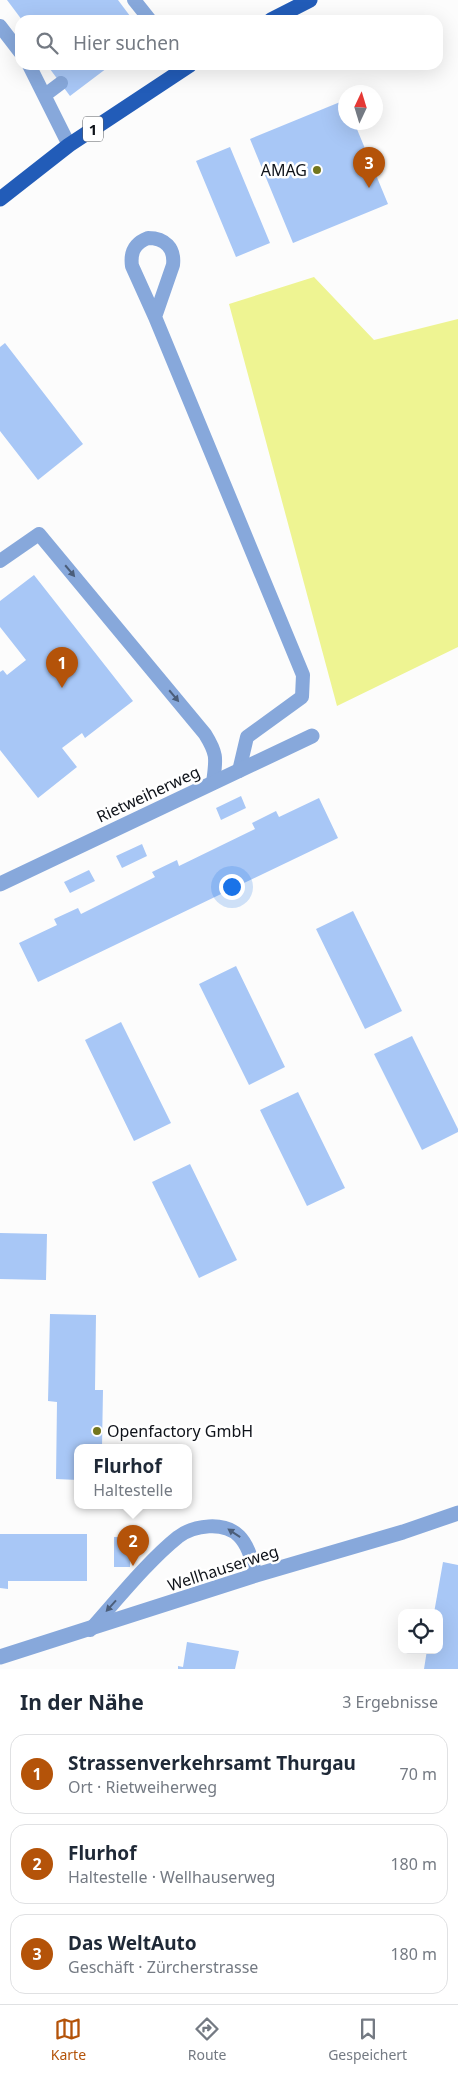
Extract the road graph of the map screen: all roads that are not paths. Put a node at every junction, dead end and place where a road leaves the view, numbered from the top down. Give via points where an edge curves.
1 (310, 0) edge
2 (132, 2) edge
3 (145, 15) edge
4 (280, 15) edge
5 (0, 26) edge
6 (15, 46) edge
7 (37, 70) edge
8 (179, 70) edge
9 (61, 83) dead end
10 (45, 95) junction
11 (69, 145) junction
12 (0, 199) edge
13 (155, 318) junction
14 (0, 561) edge
15 (312, 736) dead end
16 (239, 771) junction
17 (213, 783) junction
18 (0, 884) edge
19 (458, 1514) edge
20 (256, 1575) junction
21 (90, 1630) junction
22 (0, 1657) edge

1 - 4 main road
2 - 3 lane
5 - 6 lane
7 - 10 lane
8 - 11 main road, 1
9 - 10 lane
10 - 11 lane
11 - 12 main road, 1
13 - 13 lane via 174,258 162,240 148,238 136,245 131,259
13 - 16 lane via 303,675 302,697 247,737
14 -> 17 lane via 39,534 205,734 215,754
15 - 16 street, Rietweiherweg
16 - 17 street, Rietweiherweg
17 - 18 street, Rietweiherweg
19 - 20 street, Wellhauserweg
20 - 21 street, Wellhauserweg
20 -> 21 lane via 246,1545 238,1535 216,1527 190,1531 179,1537 145,1570
21 - 22 street, Wellhauserweg

